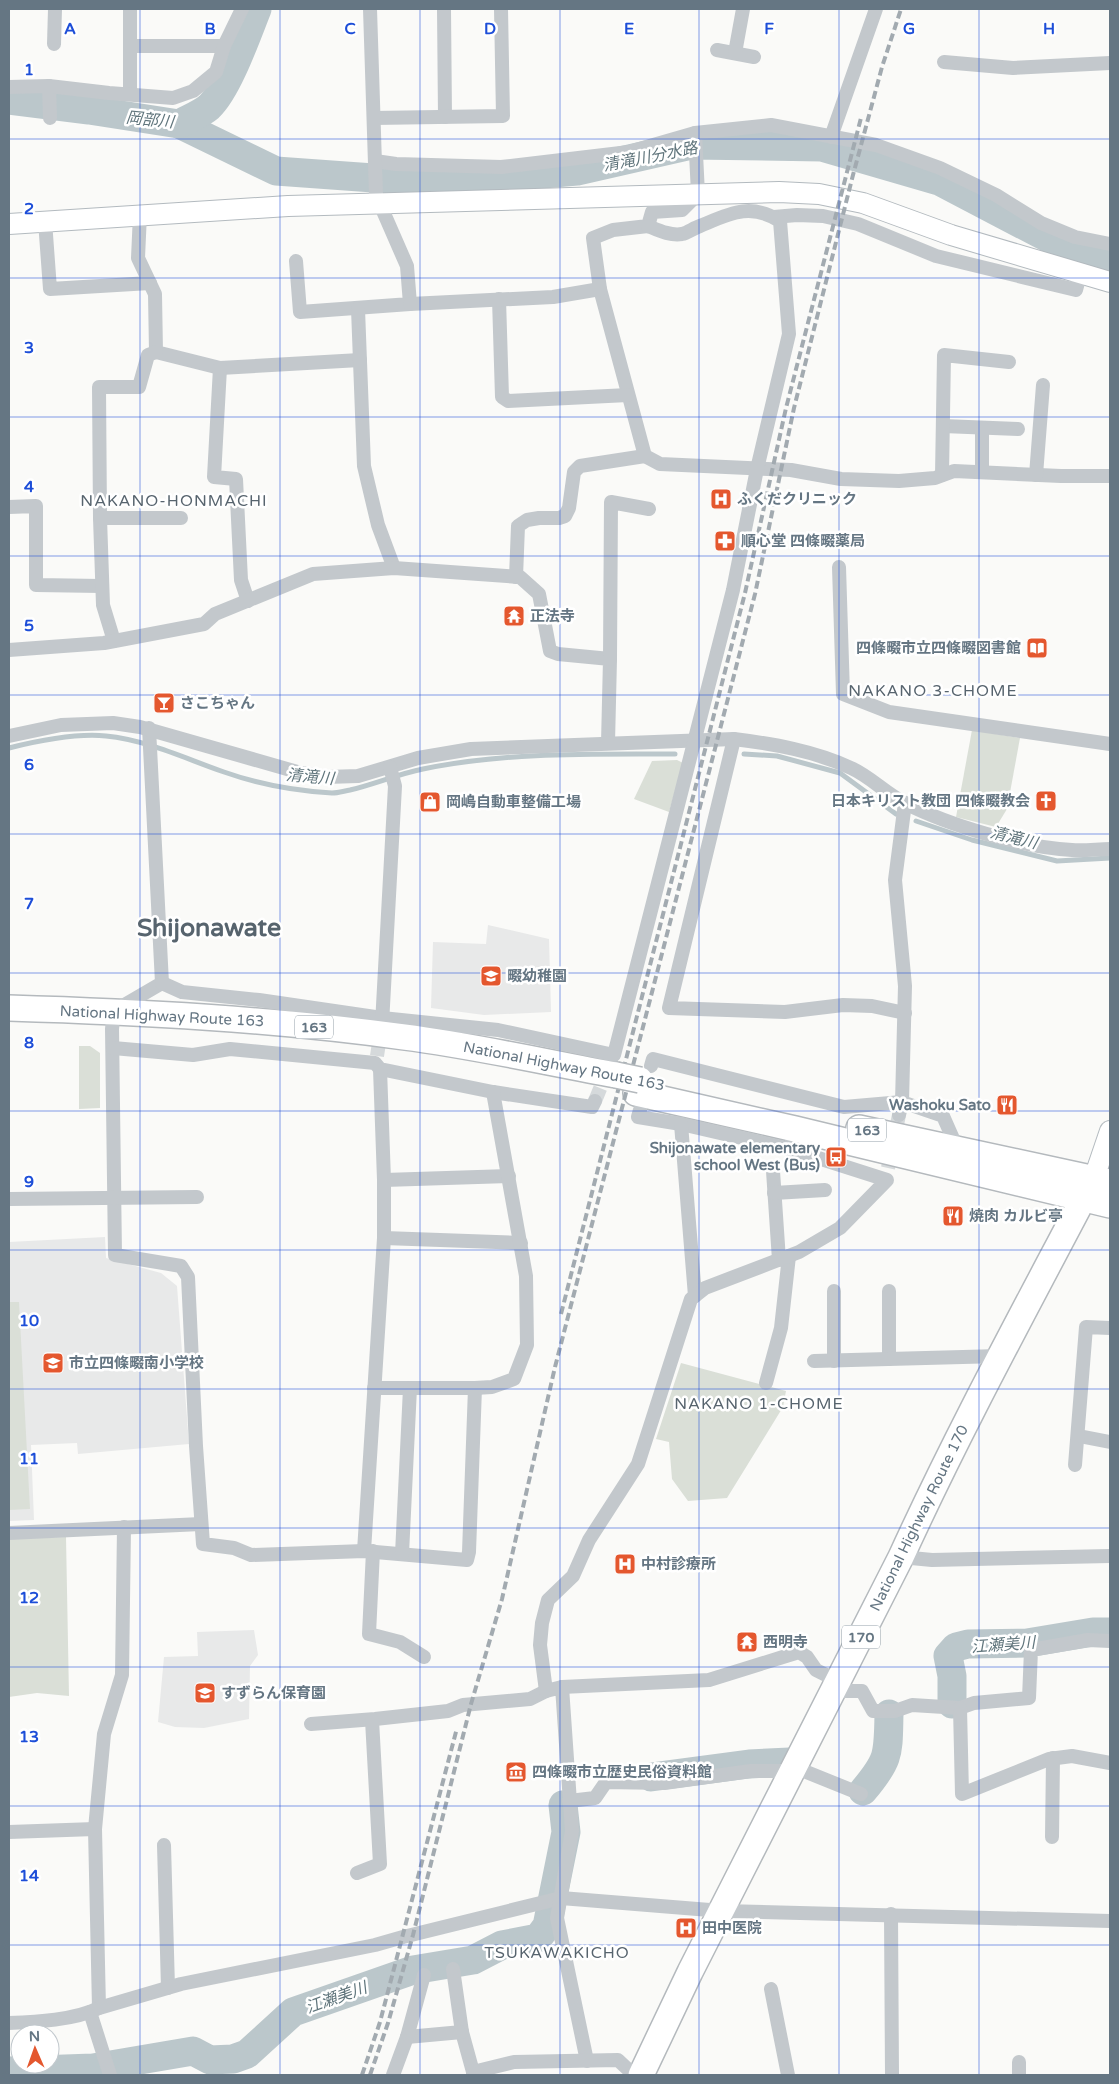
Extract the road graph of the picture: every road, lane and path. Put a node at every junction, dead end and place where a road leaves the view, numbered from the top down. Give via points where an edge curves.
1 (54, 9) edge
2 (130, 9) edge
3 (242, 9) edge
4 (370, 9) edge
5 (444, 9) edge
6 (501, 9) edge
7 (743, 9) edge
8 (876, 9) edge
9 (54, 44) dead end
10 (130, 46) junction
11 (224, 46) junction
12 (716, 50) dead end
13 (735, 53) junction
14 (754, 57) dead end
15 (944, 62) dead end
16 (1110, 62) edge
17 (9, 86) edge
18 (49, 86) junction
19 (130, 94) junction
20 (445, 117) junction
21 (50, 118) dead end
22 (374, 118) junction
23 (696, 133) junction
24 (831, 137) junction
25 (376, 166) junction
26 (698, 194) junction
27 (377, 199) junction
28 (140, 214) junction
29 (774, 217) junction
30 (45, 221) junction
31 (9, 224) edge
32 (648, 226) junction
33 (1110, 244) edge
34 (296, 261) dead end
35 (1080, 275) junction
36 (1110, 282) edge
37 (150, 283) junction
38 (600, 289) junction
39 (499, 299) junction
40 (410, 304) junction
41 (358, 309) junction
42 (156, 352) junction
43 (360, 360) junction
44 (1009, 362) dead end
45 (220, 368) junction
46 (1043, 385) dead end
47 (628, 395) junction
48 (943, 426) junction
49 (982, 428) junction
50 (1018, 429) dead end
51 (645, 456) junction
52 (758, 469) junction
53 (982, 472) junction
54 (942, 475) junction
55 (1036, 475) junction
56 (1110, 476) edge
57 (9, 507) edge
58 (650, 509) dead end
59 (100, 518) junction
60 (181, 518) dead end
61 (839, 567) dead end
62 (394, 568) junction
63 (516, 577) junction
64 (101, 586) junction
65 (248, 601) junction
66 (114, 641) junction
67 (9, 650) edge
68 (610, 659) junction
69 (149, 732) junction
70 (9, 736) edge
71 (734, 739) junction
72 (695, 740) junction
73 (608, 743) junction
74 (1110, 744) edge
75 (392, 776) junction
76 (905, 803) junction
77 (1110, 849) edge
78 (162, 983) junction
79 (9, 1000) edge
80 (9, 1008) edge
81 (905, 1013) junction
82 (382, 1021) junction
83 (9, 1025) edge
84 (113, 1029) junction
85 (377, 1063) junction
86 (624, 1081) junction
87 (493, 1092) junction
88 (901, 1108) junction
89 (681, 1124) junction
90 (1110, 1131) edge
91 (792, 1139) junction
92 (958, 1150) junction
93 (773, 1171) dead end
94 (508, 1176) junction
95 (384, 1180) junction
96 (1096, 1187) edge
97 (826, 1190) dead end
98 (774, 1193) junction
99 (197, 1197) dead end
100 (114, 1198) junction
101 (9, 1199) edge
102 (1110, 1205) edge
103 (384, 1238) junction
104 (521, 1243) junction
105 (784, 1258) junction
106 (834, 1291) dead end
107 (889, 1291) dead end
108 (695, 1296) junction
109 (1110, 1328) edge
110 (1000, 1356) junction
111 (889, 1359) junction
112 (834, 1360) junction
113 (814, 1361) dead end
114 (766, 1383) dead end
115 (374, 1388) junction
116 (410, 1388) junction
117 (475, 1388) junction
118 (1079, 1436) junction
119 (1110, 1442) edge
120 (1075, 1465) dead end
121 (201, 1524) junction
122 (124, 1527) junction
123 (9, 1533) edge
124 (368, 1551) junction
125 (402, 1554) junction
126 (1110, 1556) edge
127 (901, 1557) junction
128 (1110, 1641) edge
129 (424, 1656) dead end
130 (835, 1686) junction
131 (562, 1687) junction
132 (546, 1691) junction
133 (960, 1708) junction
134 (372, 1720) junction
135 (311, 1724) dead end
136 (1053, 1758) junction
137 (1110, 1763) edge
138 (793, 1769) junction
139 (861, 1794) dead end
140 (569, 1801) junction
141 (95, 1829) junction
142 (9, 1832) edge
143 (1052, 1837) dead end
144 (164, 1845) dead end
145 (357, 1873) dead end
146 (561, 1898) junction
147 (722, 1911) junction
148 (891, 1914) junction
149 (1110, 1921) edge
150 (453, 1969) dead end
151 (424, 1975) dead end
152 (168, 1988) junction
153 (771, 1989) dead end
154 (95, 2010) junction
155 (9, 2023) edge
156 (462, 2032) junction
157 (407, 2037) junction
158 (588, 2061) junction
159 (109, 2069) edge
160 (473, 2074) edge
161 (393, 2075) edge
162 (634, 2075) edge
163 (641, 2075) edge
164 (788, 2075) edge
165 (892, 2075) edge

1 - 9 street
2 - 10 street
3 - 11 street
4 - 22 street
5 - 20 street
6 - 20 street via 504,116
7 - 13 street
8 - 24 street
10 - 11 street
10 - 19 street
11 - 19 street via 216,72 193,91 173,98
12 - 13 street
13 - 14 street
15 - 16 street via 1013,68
17 - 18 street
18 - 19 street
18 - 21 street
20 - 22 street
22 - 25 street
23 - 24 street via 771,125
23 - 25 street via 629,152 501,167
23 - 26 street
24 - 33 street via 876,145 940,168 996,195 1041,223 1075,238
25 - 27 street
26 - 27 street
26 - 32 street via 682,210 652,212
26 - 35 street via 819,194 863,203 951,235
27 - 28 street
27 - 40 street via 407,266
28 - 30 street
28 - 37 street via 138,258
29 - 32 street via 753,210 733,212 681,234 666,233
29 - 35 street via 823,216 858,224 936,256 1076,290
29 - 52 street via 780,221 789,334
30 - 31 street
30 - 37 street via 50,289
32 - 38 street via 613,230 593,238
34 - 41 street via 300,312
35 - 36 street
37 - 42 street via 155,294
38 - 39 street via 553,297
38 - 47 street
39 - 40 street
39 - 47 street via 502,397 508,401
40 - 41 street
41 - 43 street
42 - 45 street
42 - 59 street via 148,356 140,387 99,387
43 - 45 street
43 - 62 street via 364,466 378,524
44 - 48 street via 944,355
45 - 65 street via 214,477 236,479 241,580
46 - 55 street
47 - 51 street
48 - 49 street
48 - 54 street
49 - 50 street
49 - 53 street
51 - 52 street via 660,464
51 - 63 street via 580,466 574,472 565,516 527,520 518,526
52 - 54 street via 792,470 841,479 899,480
52 - 72 street via 733,590
53 - 54 street via 954,471
53 - 55 street
55 - 56 street
57 - 64 street via 36,506 36,586
58 - 68 street via 611,502
59 - 60 street
59 - 64 street
61 - 74 street via 843,694 889,712
62 - 63 street
62 - 65 street via 314,574
63 - 68 street via 539,594 550,650 558,654
64 - 66 street
65 - 66 street via 215,614 204,624
66 - 67 street
68 - 73 street
69 - 70 street via 113,723 61,725
69 - 75 street via 301,773 327,777
69 - 78 street
71 - 72 street
71 - 76 street via 819,755 853,769
71 - 81 street via 669,1008 785,1012 842,1004
72 - 73 street
72 - 86 street
73 - 75 street via 471,749 418,758
75 - 82 street
76 - 77 street via 967,827 1039,846 1073,850
76 - 81 street via 895,880
78 - 82 street via 182,992 258,1000
78 - 84 street
79 - 80 street
80 - 84 highway, National Highway Route 163 / 163
81 - 88 street
82 - 86 street via 498,1030
83 - 84 highway, National Highway Route 163 / 163
84 - 85 street via 193,1055 230,1049
84 - 86 highway, National Highway Route 163 / 163 via 338,1042
84 - 100 street
85 - 87 street
85 - 95 street
86 - 87 street via 592,1107
86 - 88 street via 653,1059 844,1107
86 - 89 street via 638,1116
86 - 91 highway, National Highway Route 163 / 163
86 - 92 highway, National Highway Route 163 / 163
87 - 94 street
88 - 92 street via 942,1116
89 - 91 street
89 - 108 street
90 - 96 street
91 - 96 highway, National Highway Route 163 / 163
91 - 105 street via 888,1174 840,1228
92 - 96 highway, National Highway Route 163 / 163
93 - 98 street
94 - 95 street
94 - 104 street
95 - 103 street
96 - 102 highway, 163
96 - 110 highway, National Highway Route 170 / 170
97 - 98 street
98 - 105 street
99 - 100 street
100 - 101 street
100 - 121 street via 115,1256 181,1266 188,1277
103 - 104 street
103 - 115 street
104 - 117 street via 526,1276 527,1345 514,1379 492,1387
105 - 108 street via 705,1288
105 - 114 street via 781,1328
106 - 112 street
107 - 111 street
108 - 132 street via 691,1299 638,1464 589,1540 572,1576 548,1600 540,1645
109 - 118 street via 1086,1327
110 - 111 street
110 - 127 highway, National Highway Route 170 / 170
111 - 112 street
112 - 113 street
115 - 116 street
115 - 124 street
116 - 117 street
116 - 125 street
117 - 125 street via 467,1560
118 - 119 street
118 - 120 street
121 - 122 street
121 - 124 street via 203,1544 234,1548 251,1555
122 - 123 street
122 - 141 street via 122,1675 104,1734
124 - 125 street
124 - 129 street via 369,1634 400,1642
126 - 127 street via 932,1560
127 - 130 highway, National Highway Route 170 / 170
128 - 133 street via 1088,1640 1031,1650 1029,1698 974,1703
130 - 131 street via 800,1652 709,1680
130 - 133 street via 862,1691 873,1711 895,1711 912,1705
130 - 138 highway, National Highway Route 170 / 170
131 - 132 street
131 - 140 street
132 - 134 street via 530,1699 464,1705
133 - 136 street via 962,1794
134 - 135 street
134 - 145 street via 380,1864
136 - 137 street via 1072,1756
136 - 143 street
138 - 139 street
138 - 140 street via 664,1782 606,1782 595,1798
138 - 147 highway, National Highway Route 170 / 170
140 - 146 street via 572,1831
141 - 142 street
141 - 154 street
144 - 152 street
146 - 147 street
146 - 152 street via 375,1946
146 - 158 street via 557,1918
147 - 148 street
147 - 163 highway, National Highway Route 170 / 170
148 - 149 street
148 - 165 street
150 - 156 street
151 - 157 street
152 - 154 street
153 - 164 street
154 - 155 street via 38,2022
154 - 159 street
156 - 157 street
156 - 160 street
157 - 161 street
158 - 160 street via 514,2062
158 - 162 street via 618,2060

